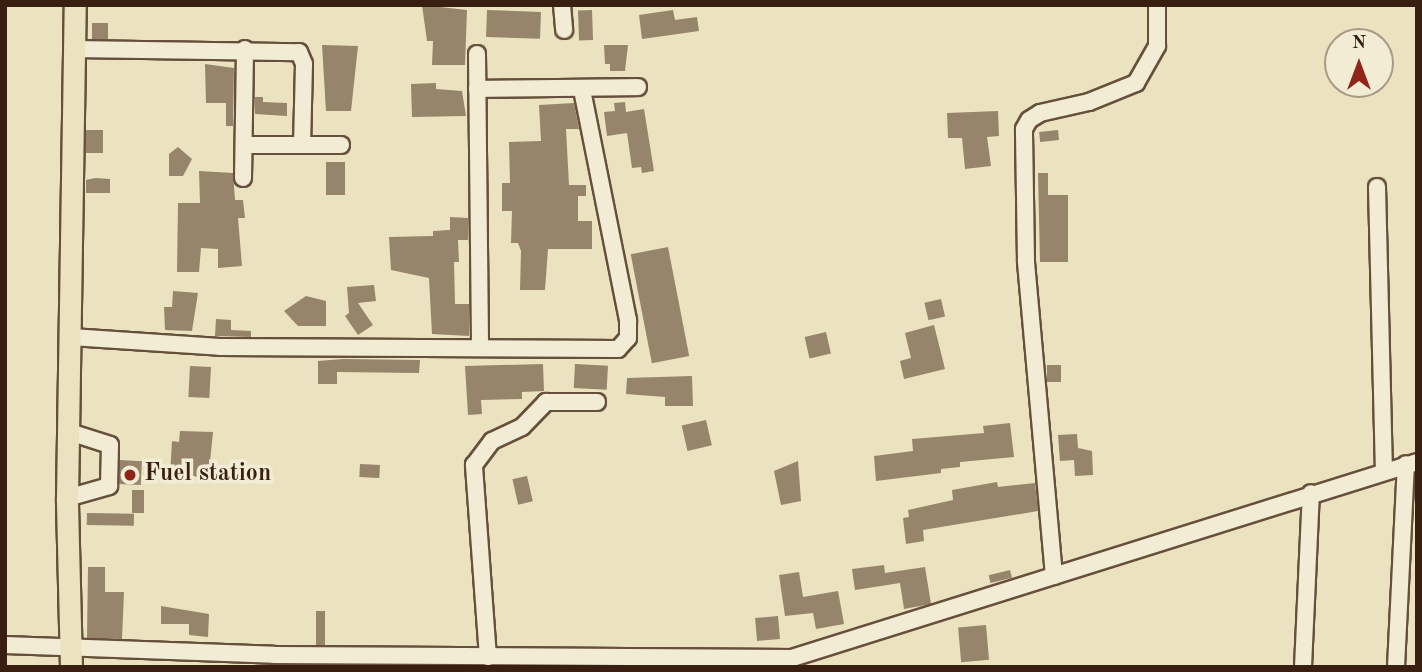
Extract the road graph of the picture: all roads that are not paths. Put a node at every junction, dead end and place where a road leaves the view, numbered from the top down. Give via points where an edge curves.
1 (75, 5) edge
2 (562, 5) edge
3 (1157, 5) edge
4 (564, 30) dead end
5 (245, 49) junction
6 (73, 50) junction
7 (477, 54) dead end
8 (638, 88) dead end
9 (477, 89) junction
10 (582, 89) junction
11 (245, 145) junction
12 (302, 145) junction
13 (341, 145) dead end
14 (243, 178) dead end
15 (1377, 187) dead end
16 (71, 337) junction
17 (480, 348) junction
18 (597, 402) dead end
19 (69, 432) junction
20 (1411, 463) edge
21 (1384, 469) junction
22 (1311, 492) junction
23 (67, 498) junction
24 (1054, 576) junction
25 (5, 645) edge
26 (488, 657) junction
27 (72, 658) edge
28 (384, 661) edge
29 (672, 663) edge
30 (1303, 667) edge
31 (1396, 667) edge

1 - 6 main road
2 - 4 street
3 - 24 street via 1157,46 1136,83 1040,114 1029,120 1024,130 1026,260
5 - 6 street
5 - 11 street
5 - 12 street via 294,49 303,57
6 - 16 main road
7 - 9 street
8 - 10 street
9 - 10 street
9 - 17 street
10 - 17 street via 628,338 609,351
11 - 12 street
11 - 14 street
12 - 13 street
15 - 21 street
16 - 17 street via 220,348
16 - 19 main road
18 - 26 street via 546,402 522,427 492,441 474,465
19 - 23 main road
19 - 23 street via 110,444 109,486
20 - 21 street
20 - 31 street
21 - 22 street
22 - 24 street
22 - 30 street
23 - 27 main road
24 - 29 street via 807,656
25 - 27 street
26 - 28 street
26 - 29 street
27 - 28 street

